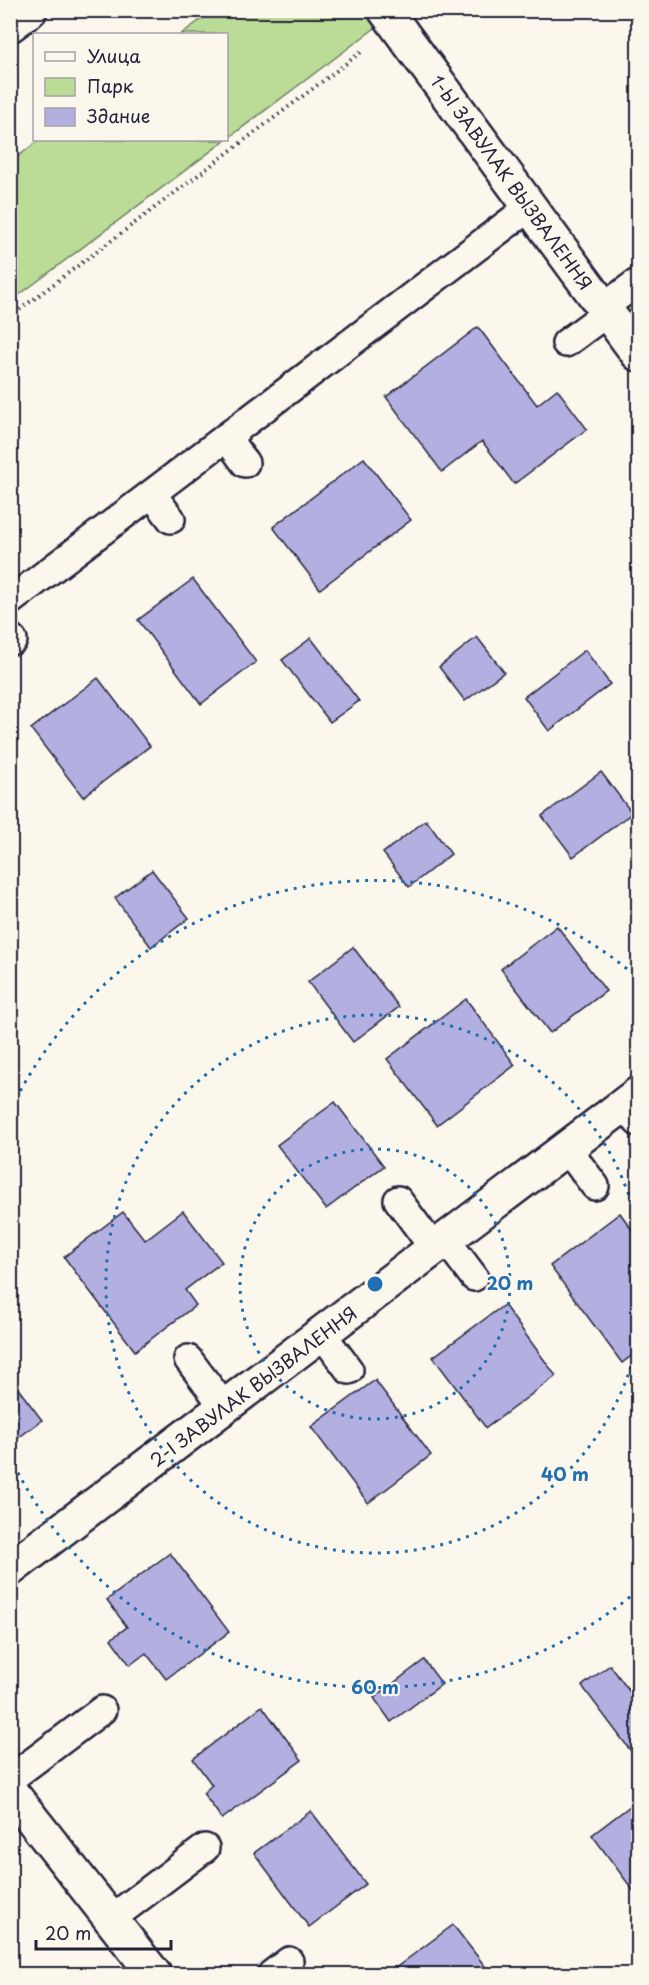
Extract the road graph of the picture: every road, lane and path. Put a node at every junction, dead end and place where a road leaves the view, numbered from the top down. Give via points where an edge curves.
1 (30, 10) edge
2 (391, 18) edge
3 (10, 25) edge
4 (531, 206) junction
5 (635, 284) dead end
6 (606, 309) junction
7 (10, 317) edge
8 (566, 343) dead end
9 (639, 354) edge
10 (226, 438) junction
11 (245, 463) dead end
12 (152, 494) junction
13 (171, 519) dead end
14 (10, 602) edge
15 (634, 1107) edge
16 (567, 1149) junction
17 (595, 1186) dead end
18 (398, 1200) dead end
19 (441, 1245) junction
20 (474, 1277) dead end
21 (322, 1334) junction
22 (188, 1359) dead end
23 (349, 1370) dead end
24 (225, 1408) junction
25 (10, 1569) edge
26 (102, 1710) dead end
27 (10, 1779) edge
28 (10, 1791) edge
29 (205, 1848) dead end
30 (111, 1919) junction
31 (154, 1974) edge

1 - 3 street
2 - 4 street, 1-Ы ЗАВУЛАК ВЫЗВАЛЕННЯ
2 - 7 path
4 - 6 street, 1-Ы ЗАВУЛАК ВЫЗВАЛЕННЯ
4 - 10 lane
5 - 6 lane
6 - 8 lane
6 - 9 street, 1-Ы ЗАВУЛАК ВЫЗВАЛЕННЯ
10 - 11 lane
10 - 12 lane
12 - 13 lane
12 - 14 lane
15 - 16 street, 2-І ЗАВУЛАК ВЫЗВАЛЕННЯ
16 - 17 lane
16 - 19 street, 2-І ЗАВУЛАК ВЫЗВАЛЕННЯ
18 - 19 lane
19 - 20 lane
19 - 21 street, 2-І ЗАВУЛАК ВЫЗВАЛЕННЯ
21 - 23 lane
21 - 24 street, 2-І ЗАВУЛАК ВЫЗВАЛЕННЯ
22 - 24 lane
24 - 25 street, 2-І ЗАВУЛАК ВЫЗВАЛЕННЯ
26 - 27 lane
28 - 30 street
29 - 30 lane
30 - 31 street

